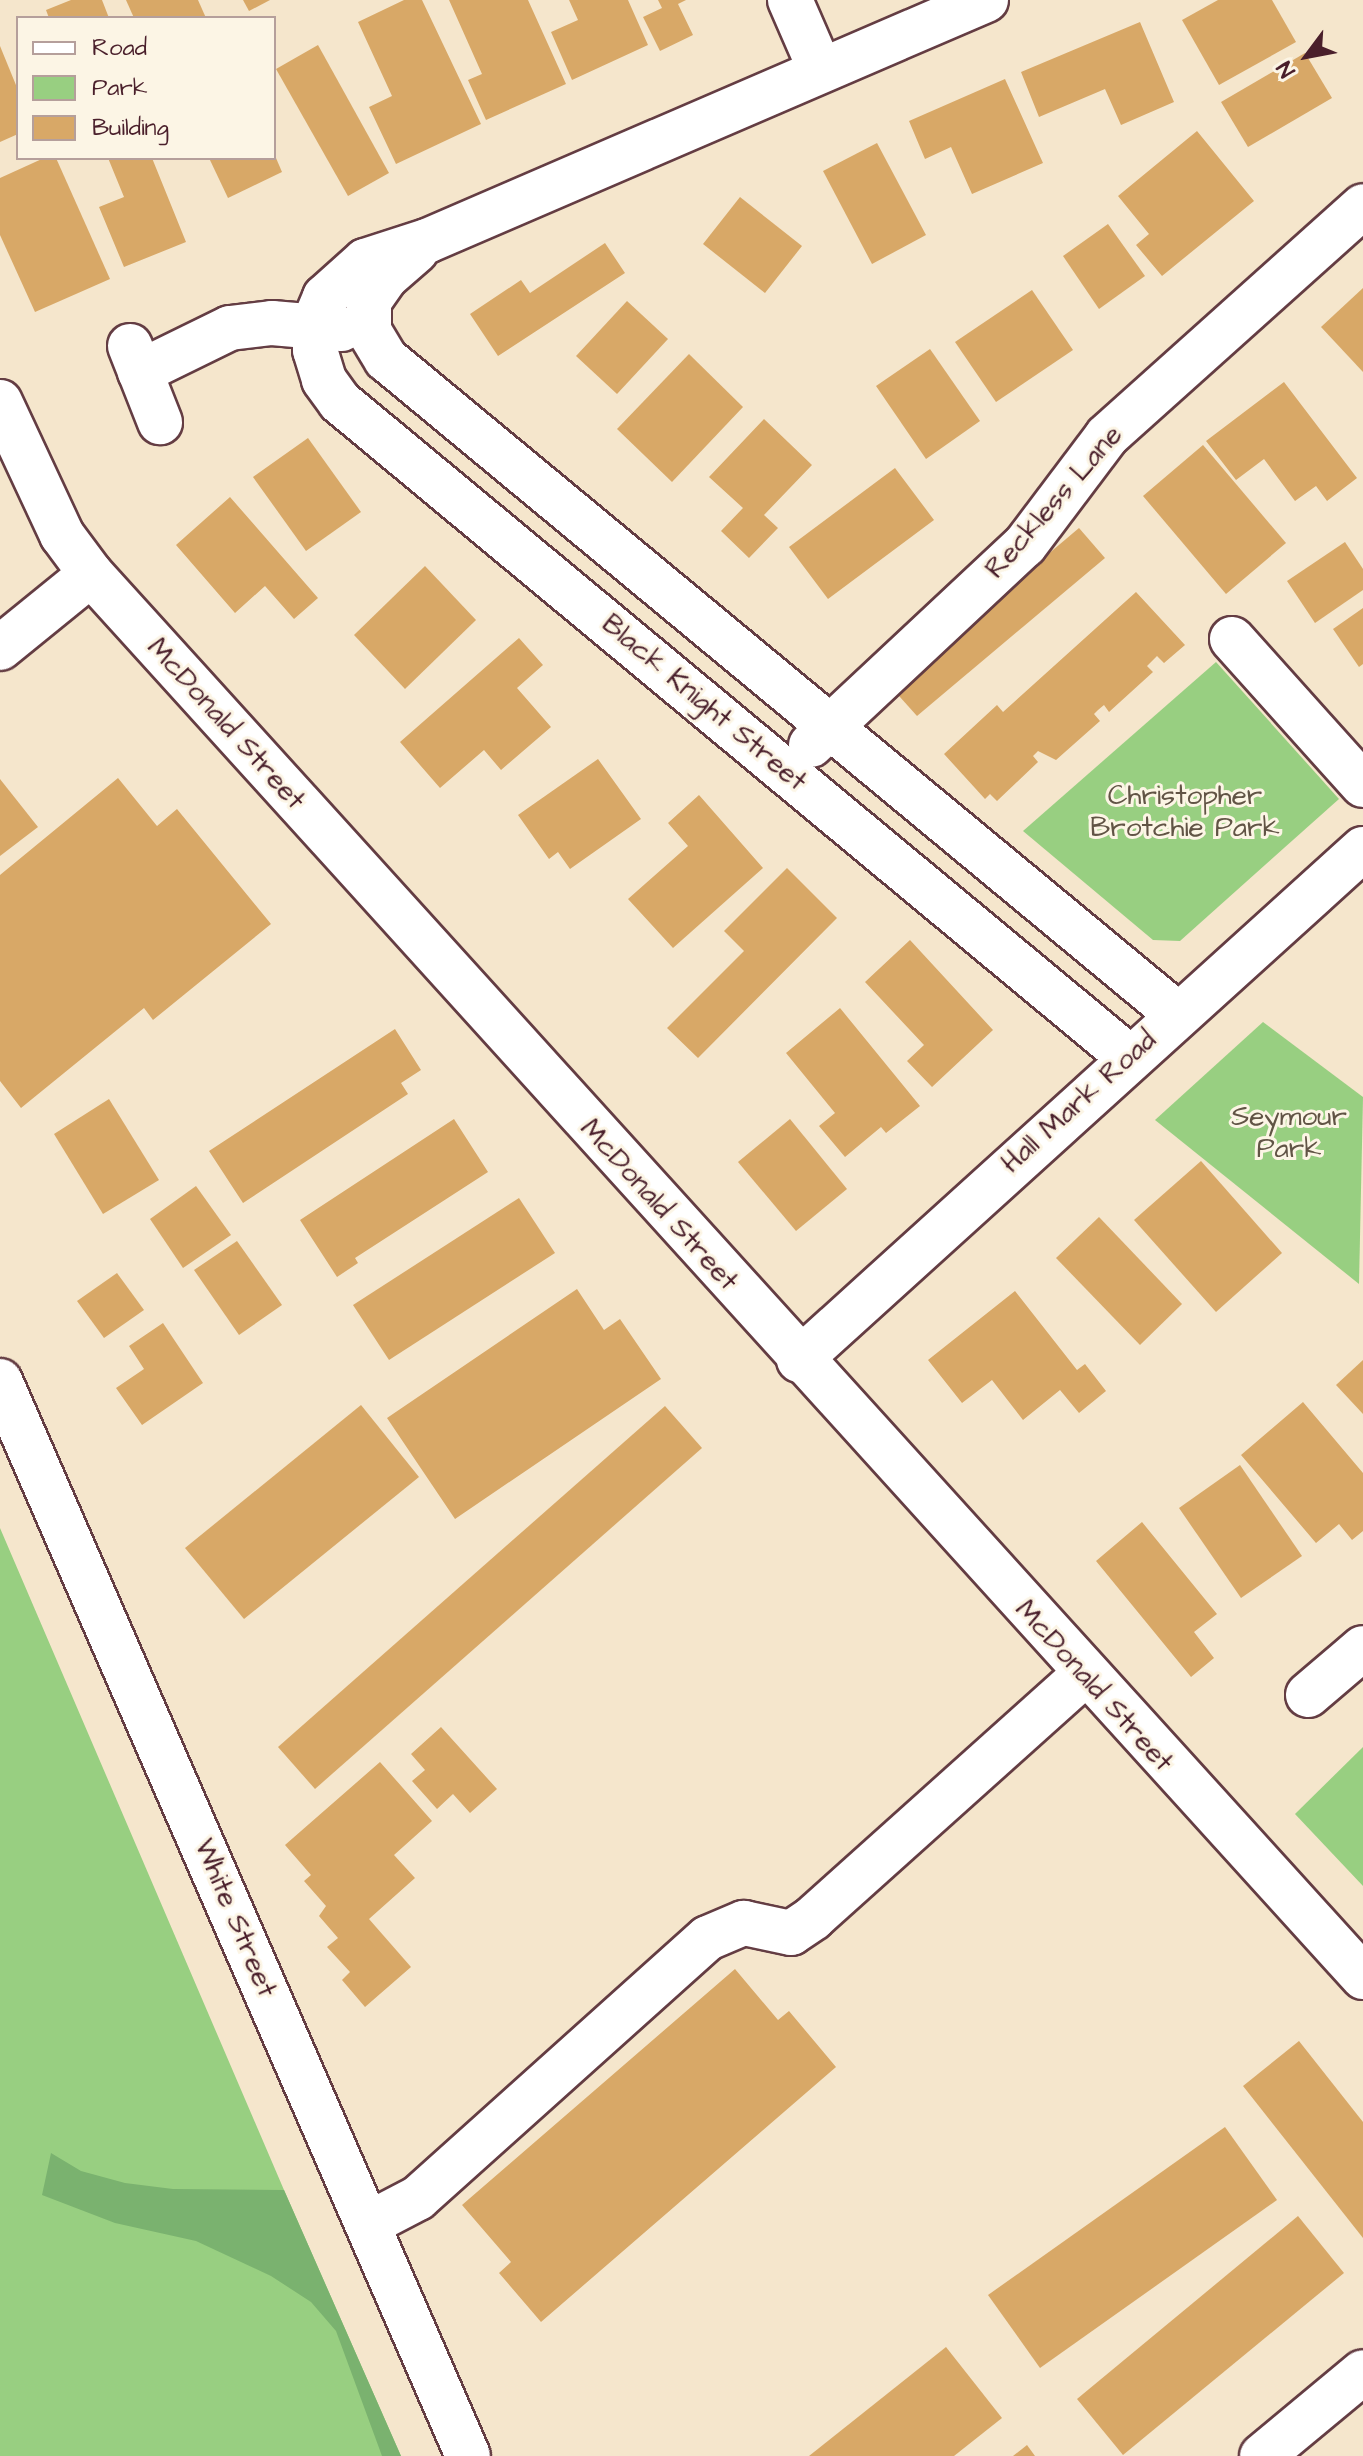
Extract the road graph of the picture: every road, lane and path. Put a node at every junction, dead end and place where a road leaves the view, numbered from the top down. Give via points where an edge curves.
1 (790, 0) edge
2 (986, 0) edge
3 (820, 69) junction
4 (1363, 206) edge
5 (427, 241) junction
6 (314, 328) junction
7 (369, 331) junction
8 (0, 402) edge
9 (160, 422) dead end
10 (91, 574) junction
11 (1232, 639) dead end
12 (0, 648) edge
13 (829, 724) junction
14 (788, 772) junction
15 (1363, 785) edge
16 (1363, 849) edge
17 (1177, 1014) junction
18 (1129, 1057) junction
19 (799, 1360) junction
20 (0, 1381) edge
21 (1363, 1648) edge
22 (1084, 1675) junction
23 (1308, 1695) dead end
24 (1363, 1977) edge
25 (368, 2224) junction
26 (1363, 2372) edge
27 (468, 2456) edge
28 (1262, 2456) edge

1 - 3 street
2 - 3 street
3 - 5 street
4 - 13 street, Reckless Lane via 1107,436 1025,545
5 - 6 street via 351,269 325,297
5 - 7 street via 373,293
6 - 7 street
6 - 9 street via 272,323 230,328 135,359
6 - 14 street, Black Knight Street via 319,369 340,402
7 - 13 street via 392,364
8 - 10 street, McDonald Street via 62,535
10 - 12 street
10 - 19 street, McDonald Street
11 - 15 street
13 - 14 street, Reckless Lane
13 - 17 street
14 - 18 street, Black Knight Street
16 - 17 street, Hall Mark Road
17 - 18 street, Hall Mark Road
18 - 19 street, Hall Mark Road
19 - 22 street, McDonald Street
20 - 25 street, White Street
21 - 23 street
22 - 24 street, McDonald Street
22 - 25 street via 813,1918 791,1933 744,1923 708,1938 418,2198
25 - 27 street, White Street
26 - 28 street

